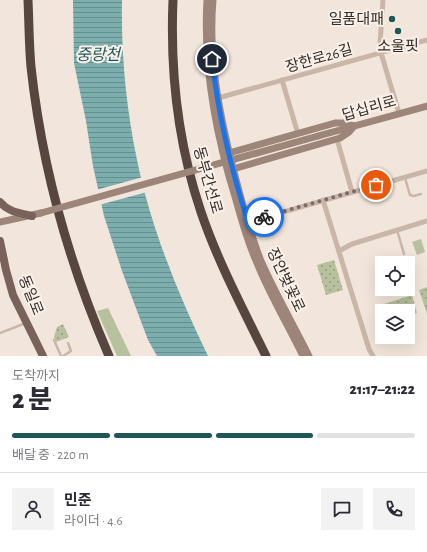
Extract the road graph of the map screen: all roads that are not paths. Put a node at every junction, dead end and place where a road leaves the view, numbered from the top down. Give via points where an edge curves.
1 (28, 0) edge
2 (173, 0) edge
3 (207, 0) edge
4 (213, 0) edge
5 (383, 0) edge
6 (427, 40) edge
7 (381, 53) junction
8 (282, 80) junction
9 (218, 98) junction
10 (427, 106) edge
11 (399, 113) junction
12 (354, 126) junction
13 (298, 134) junction
14 (337, 139) junction
15 (229, 153) junction
16 (233, 169) junction
17 (427, 171) edge
18 (404, 177) junction
19 (352, 192) junction
20 (422, 194) dead end
21 (323, 200) junction
22 (0, 202) edge
23 (32, 216) junction
24 (427, 221) edge
25 (0, 222) edge
26 (245, 223) junction
27 (397, 230) junction
28 (0, 241) edge
29 (339, 250) junction
30 (404, 254) dead end
31 (27, 323) junction
32 (0, 333) edge
33 (54, 340) dead end
34 (68, 343) dead end
35 (43, 356) edge
36 (62, 356) edge
37 (109, 356) edge
38 (266, 356) edge
39 (303, 356) edge
40 (309, 356) edge
41 (373, 356) edge

1 - 37 highway via 31,66 53,193 78,279
2 - 38 highway, 동부간선로 via 172,40 177,107 193,187 216,251
3 - 26 street, 장안벚꽃로 via 206,47 210,87 223,155
4 - 9 street, 장안벚꽃로 via 212,43
5 - 7 street
6 - 7 street, 장한로26길
7 - 8 street, 장한로26길
7 - 11 street
8 - 9 street, 장한로26길
8 - 13 street
9 - 15 street, 장안벚꽃로
10 - 11 street, 답십리로
11 - 12 street, 답십리로
12 - 13 street via 337,123
12 - 14 street
12 - 23 street, 답십리로, bridge
13 - 15 street
14 - 16 street
14 - 19 street, 답십리로
15 - 16 street, 장안벚꽃로
16 - 26 street, 장안벚꽃로
17 - 18 street
18 - 19 street
18 - 20 lane via 410,195
19 - 21 street
21 - 26 street
21 - 29 street
22 - 23 main road via 8,210
23 - 25 street
24 - 27 street
26 - 39 street, 장안벚꽃로 via 258,265
26 - 40 street, 장안벚꽃로
27 - 29 street
27 - 30 lane
28 - 31 main road, 동일로 via 6,270
29 - 41 street
31 - 32 lane
31 - 35 main road, 동일로
33 - 36 lane
34 - 36 lane via 71,351

